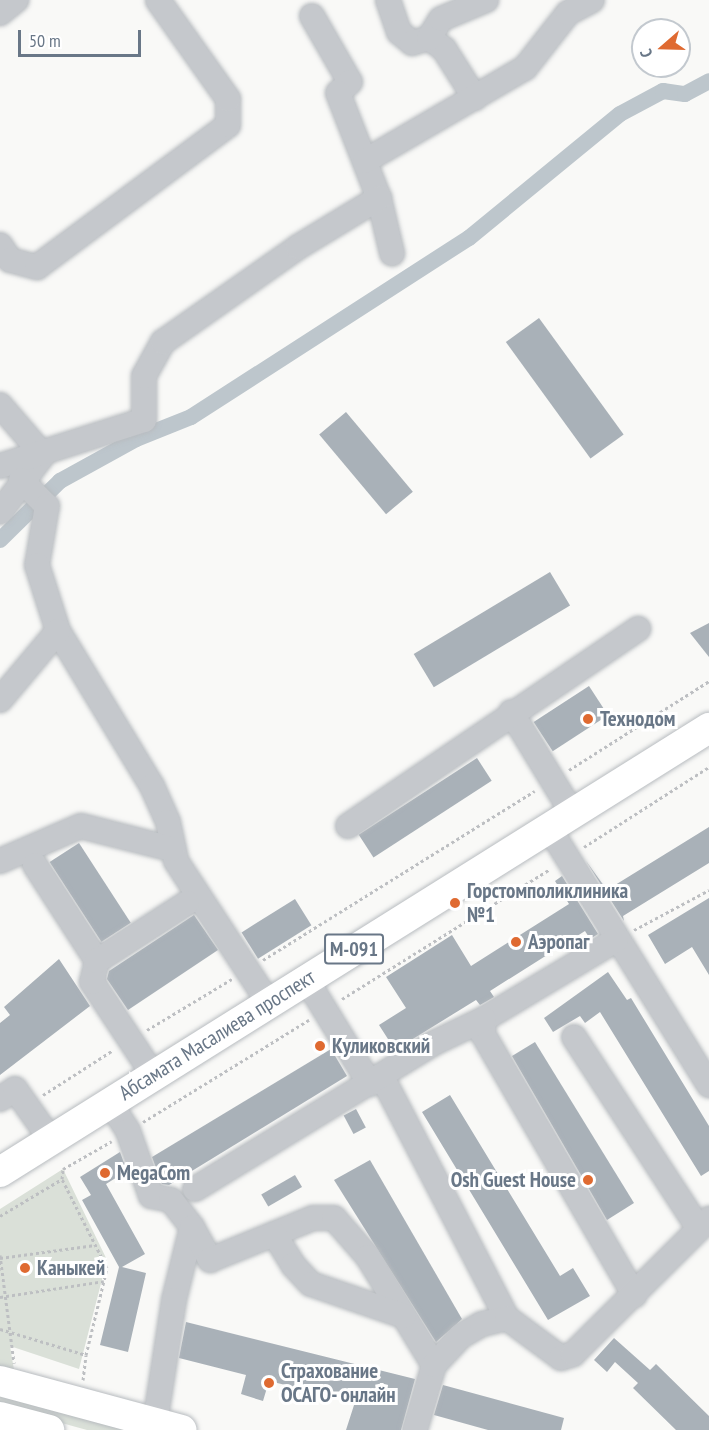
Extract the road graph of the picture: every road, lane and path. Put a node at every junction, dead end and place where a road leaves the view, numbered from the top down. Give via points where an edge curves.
1 (16, 0) edge
2 (158, 0) edge
3 (388, 0) edge
4 (486, 0) edge
5 (592, 0) edge
6 (0, 13) edge
7 (312, 15) dead end
8 (429, 38) junction
9 (475, 98) junction
10 (365, 161) junction
11 (380, 198) junction
12 (0, 245) edge
13 (392, 253) dead end
14 (0, 405) edge
15 (43, 455) junction
16 (0, 466) edge
17 (34, 493) junction
18 (0, 512) edge
19 (638, 629) dead end
20 (58, 631) junction
21 (709, 681) edge
22 (0, 700) edge
23 (511, 712) junction
24 (709, 728) edge
25 (709, 767) edge
26 (552, 781) junction
27 (561, 821) junction
28 (348, 826) dead end
29 (171, 849) junction
30 (568, 858) junction
31 (0, 861) edge
32 (35, 865) dead end
33 (709, 890) edge
34 (187, 903) dead end
35 (336, 916) dead end
36 (616, 939) junction
37 (97, 961) junction
38 (306, 979) junction
39 (269, 1003) junction
40 (325, 1010) junction
41 (484, 1019) junction
42 (574, 1037) dead end
43 (132, 1039) junction
44 (154, 1076) junction
45 (376, 1080) junction
46 (709, 1085) edge
47 (0, 1099) edge
48 (110, 1103) junction
49 (26, 1106) junction
50 (128, 1131) junction
51 (51, 1140) junction
52 (88, 1144) dead end
53 (93, 1153) junction
54 (0, 1173) edge
55 (62, 1179) junction
56 (195, 1189) dead end
57 (0, 1216) edge
58 (704, 1224) edge
59 (192, 1227) junction
60 (274, 1234) junction
61 (95, 1245) junction
62 (0, 1257) edge
63 (104, 1281) junction
64 (634, 1295) junction
65 (0, 1297) edge
66 (6, 1297) junction
67 (404, 1316) junction
68 (507, 1318) junction
69 (0, 1329) edge
70 (12, 1333) junction
71 (434, 1365) junction
72 (7, 1373) edge
73 (0, 1417) edge
74 (168, 1426) edge
75 (49, 1430) edge
76 (415, 1430) edge

1 - 6 street
2 - 12 street via 228,99 228,125 37,267 10,260
3 - 8 street via 399,32 412,43
4 - 8 street via 441,20
5 - 9 street via 568,13 525,68
7 - 10 street via 350,82 338,93
8 - 9 street via 444,49
9 - 10 street
10 - 11 street
11 - 13 street
11 - 15 street via 298,247 164,342 144,376 144,420
14 - 15 street
15 - 16 street
15 - 17 street
17 - 18 street
17 - 20 street via 37,565
19 - 23 street
20 - 22 street
20 - 29 street via 152,786 168,822
21 - 26 path
23 - 26 street
23 - 28 street
24 - 27 main road, Абсамата Масалиева проспект / М-091
25 - 30 path
26 - 27 street
26 - 35 path
27 - 30 street
27 - 38 main road, Абсамата Масалиева проспект / М-091
29 - 31 street via 81,826
29 - 39 street
30 - 36 street
30 - 40 path
32 - 37 street
33 - 36 path
34 - 37 street
36 - 41 street
36 - 46 street
37 - 43 street via 92,982
38 - 39 main road, Абсамата Масалиева проспект / М-091
38 - 40 street
39 - 44 main road, Абсамата Масалиева проспект / М-091
40 - 45 street
40 - 50 path
41 - 45 street via 436,1042
41 - 64 street via 483,1034
42 - 58 street
43 - 44 street
43 - 49 path
44 - 48 main road, Абсамата Масалиева проспект / М-091
45 - 56 street
45 - 68 street
47 - 49 street via 15,1089
48 - 50 street
48 - 51 main road, Абсамата Масалиева проспект / М-091
49 - 51 street
50 - 53 path
50 - 59 street via 151,1196 171,1200
51 - 54 main road, Абсамата Масалиева проспект / М-091
52 - 53 path
53 - 55 path via 63,1169
55 - 57 path
55 - 61 path
58 - 64 street
59 - 60 street via 210,1260
59 - 74 street via 174,1300
60 - 67 street via 293,1265 311,1284
60 - 67 street via 314,1218 334,1218 352,1234
61 - 62 path
61 - 63 path via 107,1268
62 - 66 path
63 - 66 path
63 - 70 path via 87,1355
64 - 68 street via 573,1354 561,1358
65 - 66 path
66 - 70 path
67 - 71 street
68 - 71 street via 482,1324 461,1336
69 - 70 path
70 - 72 path
71 - 76 street
72 - 74 main road
73 - 75 main road

